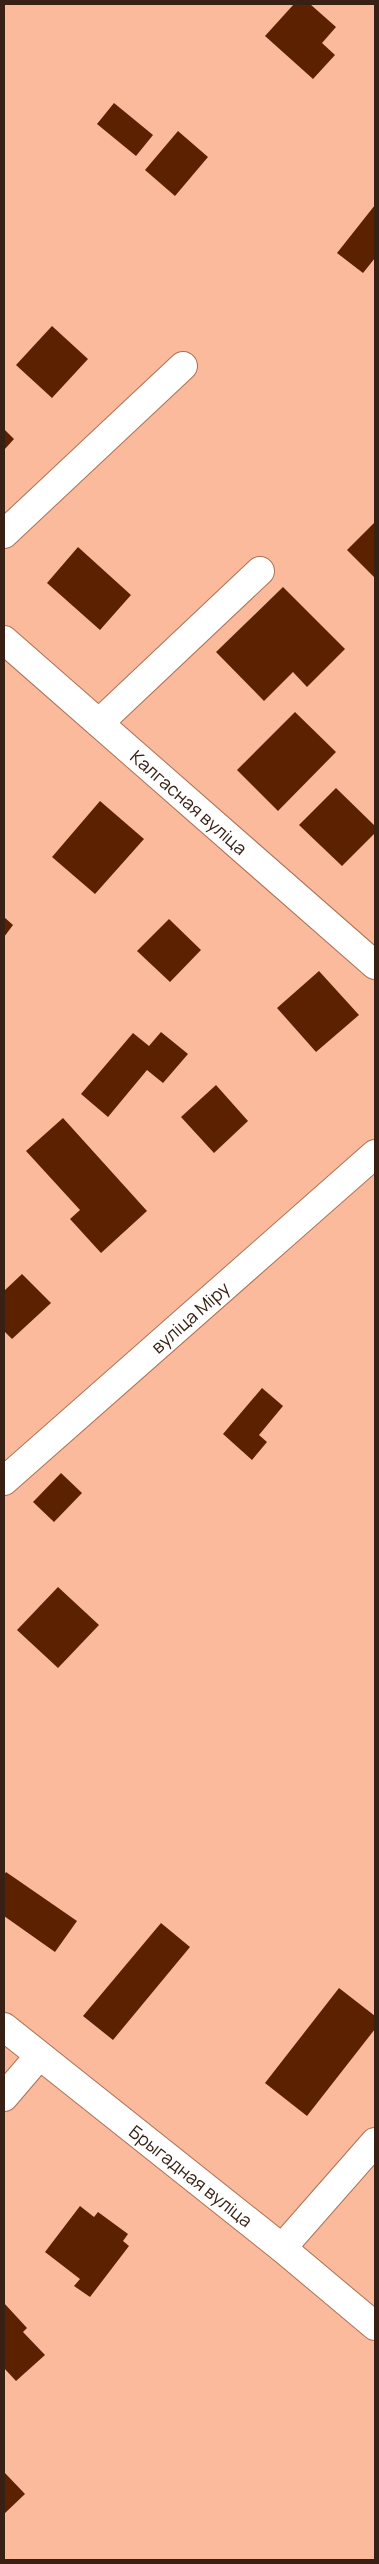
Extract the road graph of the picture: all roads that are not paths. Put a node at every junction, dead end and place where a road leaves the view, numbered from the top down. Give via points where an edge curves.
1 (182, 366) dead end
2 (4, 534) edge
3 (260, 571) dead end
4 (4, 640) edge
5 (99, 723) junction
6 (375, 965) edge
7 (375, 1154) edge
8 (4, 1481) edge
9 (4, 2027) edge
10 (39, 2056) junction
11 (4, 2097) edge
12 (375, 2142) edge
13 (282, 2248) junction
14 (375, 2326) edge

1 - 2 street
3 - 5 street
4 - 5 street, Калгасная вуліца
5 - 6 street, Калгасная вуліца
7 - 8 street, вуліца Міру
9 - 10 street, Брыгадная вуліца
10 - 11 street
10 - 13 street, Брыгадная вуліца
12 - 13 street
13 - 14 street, Брыгадная вуліца

